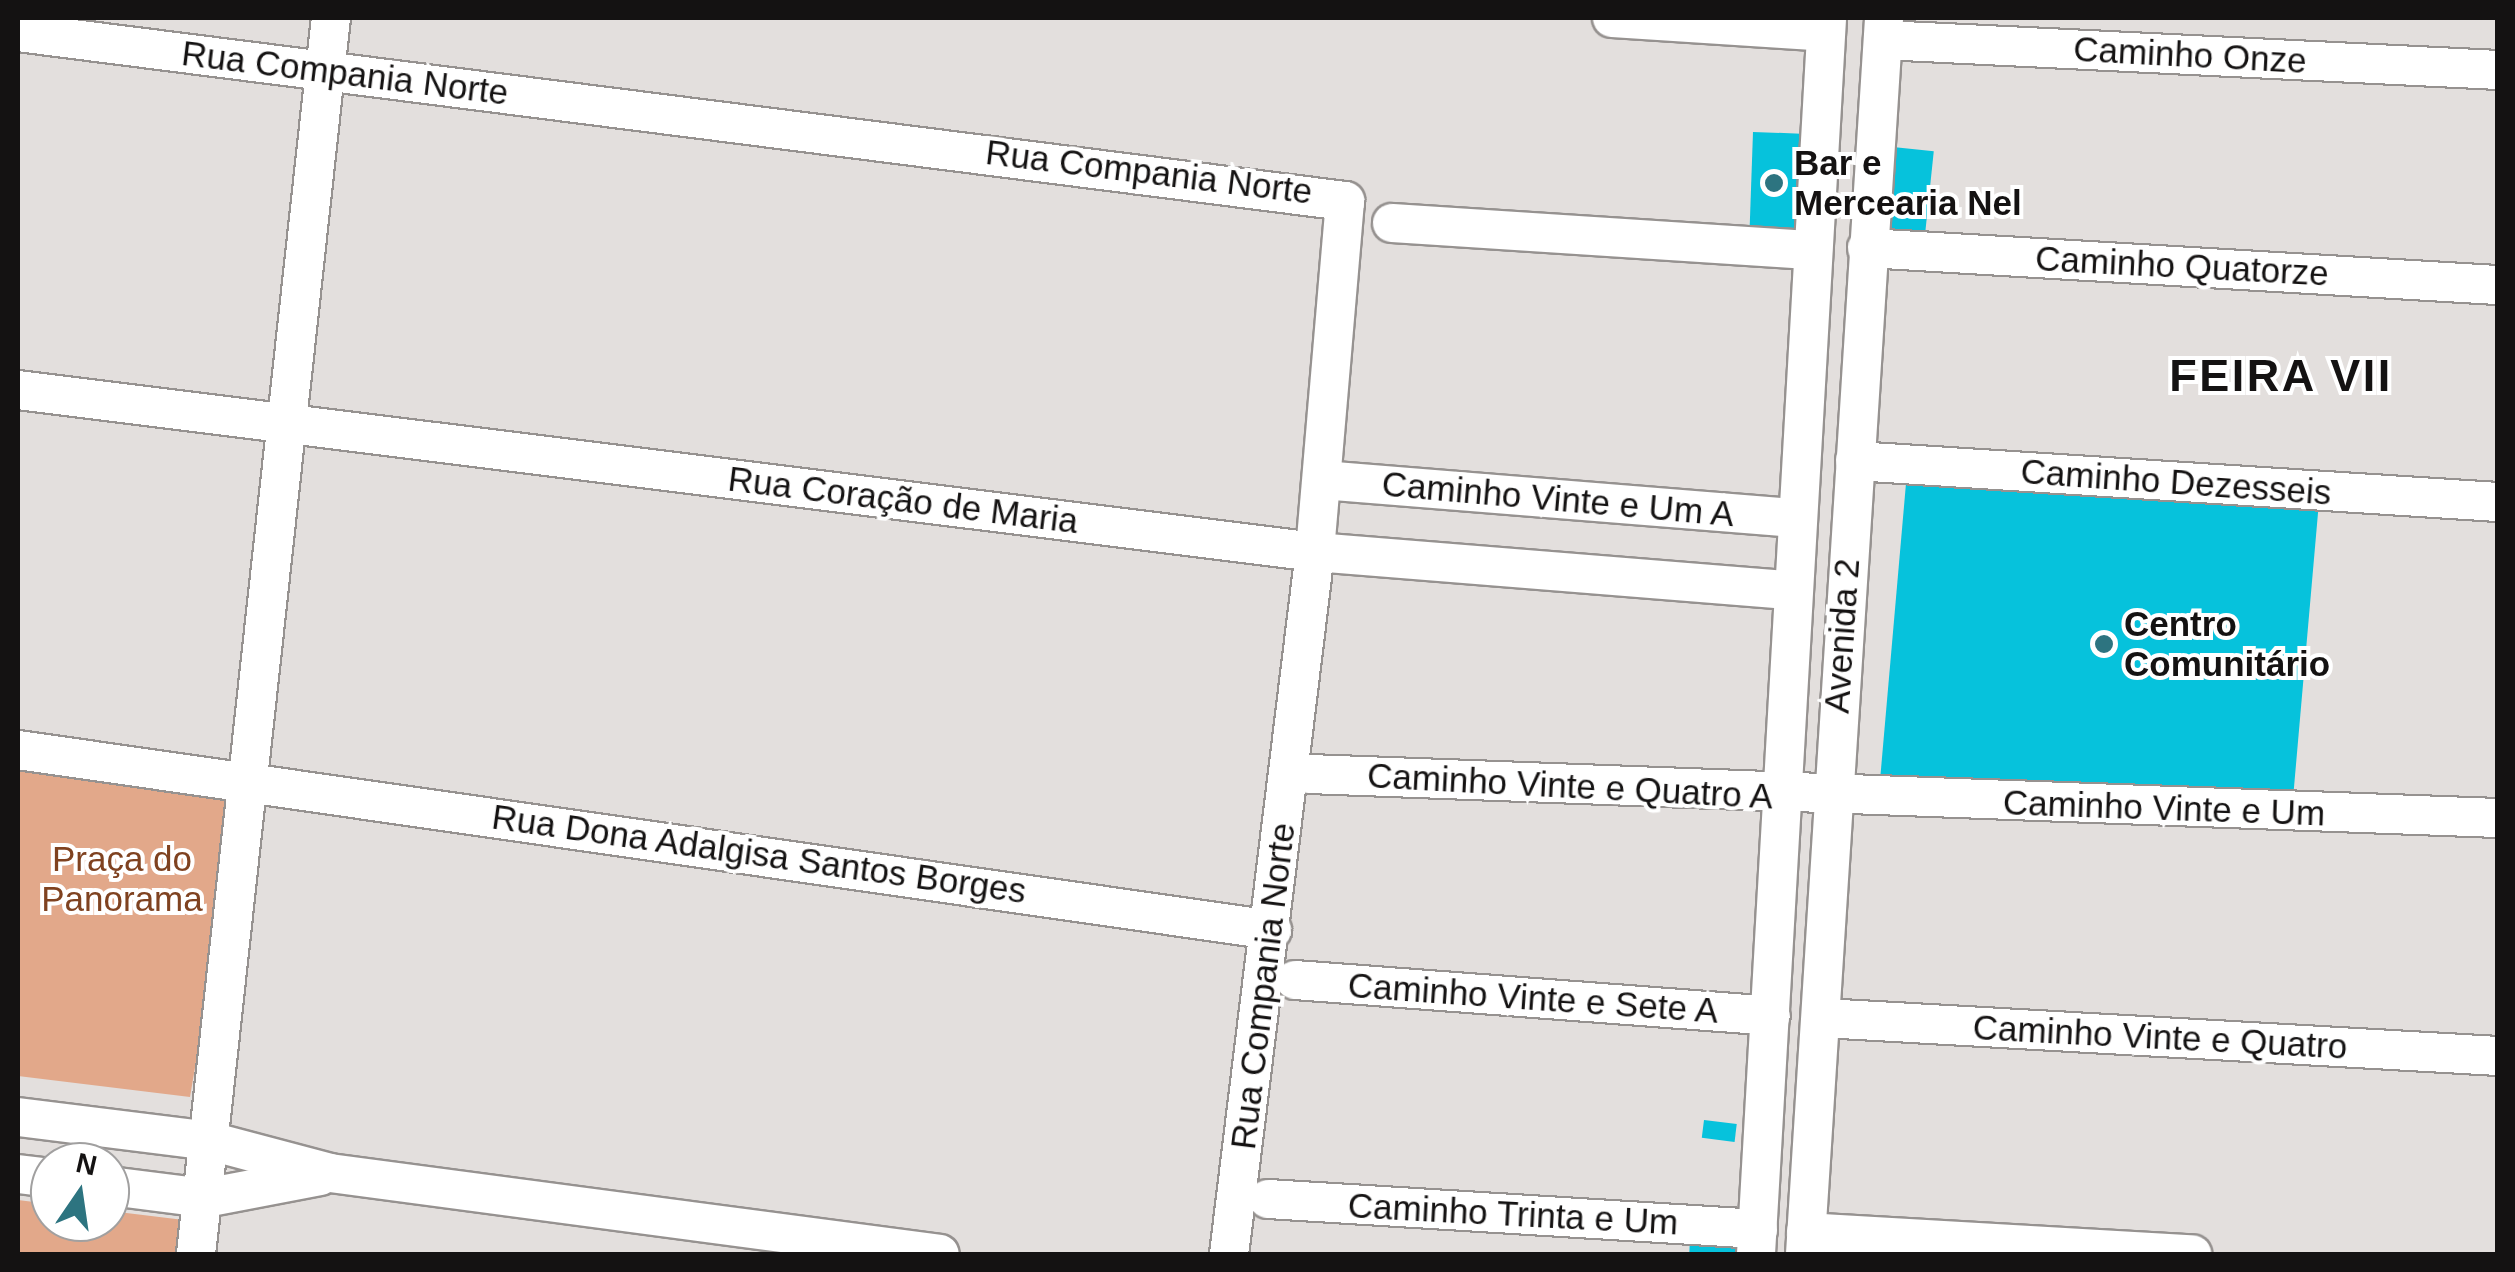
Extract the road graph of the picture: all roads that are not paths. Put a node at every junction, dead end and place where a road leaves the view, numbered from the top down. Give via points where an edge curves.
1 (331, 18) edge
2 (1612, 18) edge
3 (1826, 25) edge
4 (1884, 29) edge
5 (18, 32) edge
6 (2498, 70) edge
7 (324, 71) junction
8 (1392, 223) dead end
9 (1867, 248) junction
10 (1812, 250) junction
11 (2498, 285) edge
12 (18, 390) edge
13 (290, 422) junction
14 (1855, 461) junction
15 (1322, 480) junction
16 (2498, 502) edge
17 (1795, 518) junction
18 (1315, 552) junction
19 (1792, 590) junction
20 (18, 750) edge
21 (1309, 774) dead end
22 (246, 778) junction
23 (1782, 797) junction
24 (1830, 799) junction
25 (2498, 818) edge
26 (1272, 930) junction
27 (1295, 980) dead end
28 (1771, 1016) junction
29 (1823, 1018) junction
30 (2498, 1056) edge
31 (18, 1117) edge
32 (210, 1141) junction
33 (330, 1174) junction
34 (130, 1189) edge
35 (205, 1198) junction
36 (1268, 1199) dead end
37 (1757, 1242) edge
38 (1805, 1243) edge
39 (196, 1254) edge
40 (940, 1254) edge
41 (1229, 1254) edge
42 (2192, 1254) edge

1 - 7 street
2 - 3 street
3 - 10 street, Avenida 2
4 - 6 street, Caminho Onze
4 - 9 street, Avenida 2
5 - 7 street, Rua Compania Norte
7 - 13 street
7 - 15 street, Rua Compania Norte via 1338,196 1349,224
8 - 10 street
9 - 11 street, Caminho Quatorze
9 - 14 street, Avenida 2
10 - 17 street, Avenida 2
12 - 13 street, Rua Coração de Maria
13 - 18 street, Rua Coração de Maria
13 - 22 street
14 - 16 street, Caminho Dezesseis
14 - 24 street, Avenida 2
15 - 17 street, Caminho Vinte e Um A
15 - 18 street, Rua Compania Norte
17 - 19 street, Avenida 2
18 - 19 street, Rua Coração de Maria
18 - 26 street, Rua Compania Norte
19 - 23 street, Avenida 2
20 - 22 street, Rua Dona Adalgisa Santos Borges
21 - 23 street, Caminho Vinte e Quatro A
22 - 26 street, Rua Dona Adalgisa Santos Borges
22 - 32 street
23 - 24 street, Caminho Vinte e Quatro A
23 - 28 street, Avenida 2
24 - 25 street, Caminho Vinte e Um
24 - 29 street, Avenida 2
26 - 41 street, Rua Compania Norte
27 - 28 street, Caminho Vinte e Sete A
28 - 37 street, Avenida 2
29 - 30 street, Caminho Vinte e Quatro
29 - 38 street, Avenida 2
31 - 32 street
32 - 33 street
32 - 35 street
33 - 35 street
33 - 40 street
34 - 35 street
35 - 39 street
36 - 37 street, Caminho Trinta e Um
38 - 42 street

